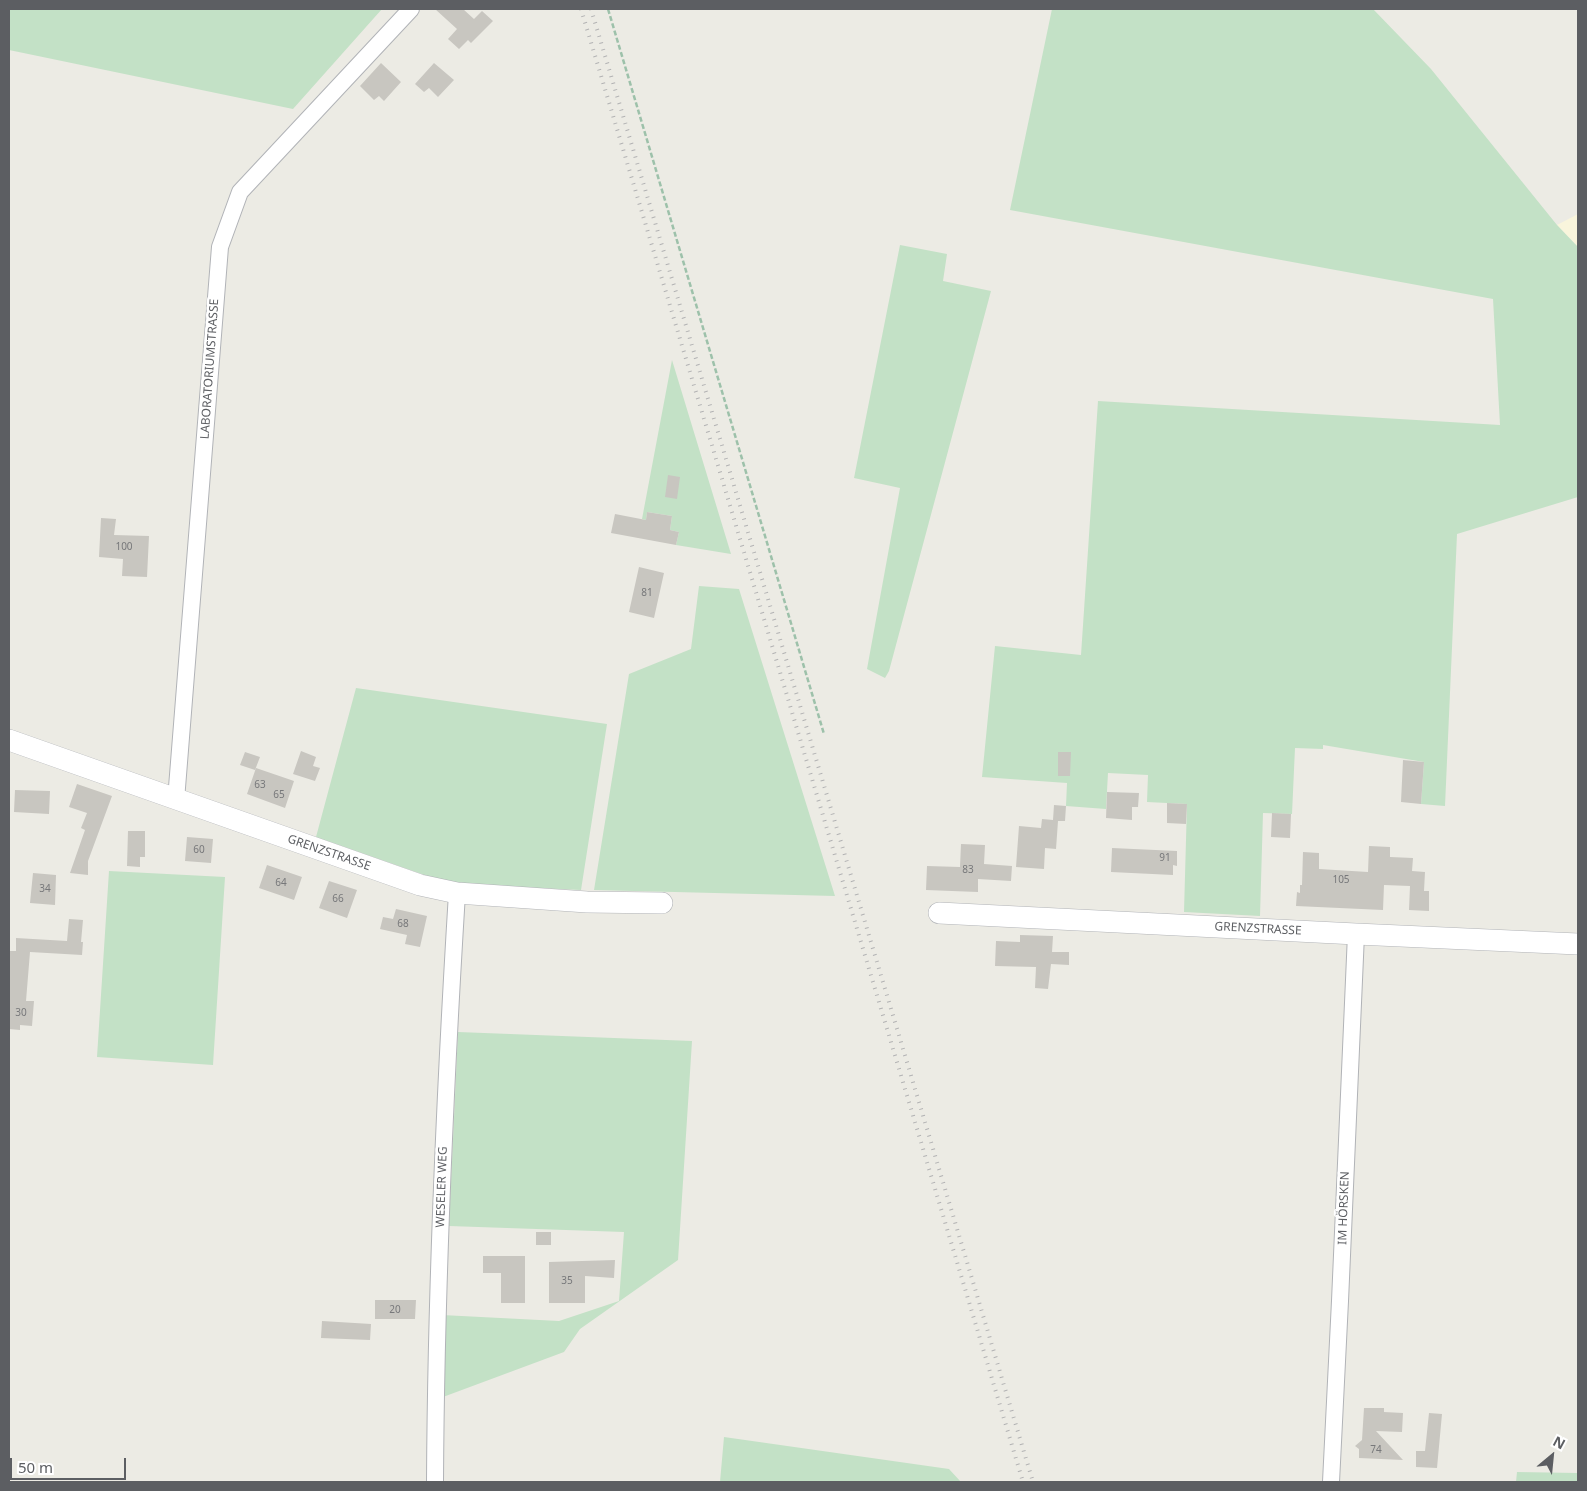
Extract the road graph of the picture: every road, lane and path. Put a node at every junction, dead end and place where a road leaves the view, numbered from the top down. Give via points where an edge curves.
1 (410, 9) edge
2 (608, 9) edge
3 (824, 734) dead end
4 (9, 740) edge
5 (176, 800) junction
6 (457, 893) junction
7 (662, 903) dead end
8 (938, 913) dead end
9 (1356, 934) junction
10 (1578, 944) edge
11 (435, 1482) edge
12 (1330, 1482) edge

1 - 5 street, LABORATORIUMSTRASSE via 240,192 220,247
2 - 3 path
4 - 5 street, GRENZSTRASSE
5 - 6 street, GRENZSTRASSE via 420,885
6 - 7 street, GRENZSTRASSE via 587,902
6 - 11 street, WESELER WEG via 440,1224
8 - 9 street, GRENZSTRASSE
9 - 10 street, GRENZSTRASSE
9 - 12 street, IM HÖRSKEN

